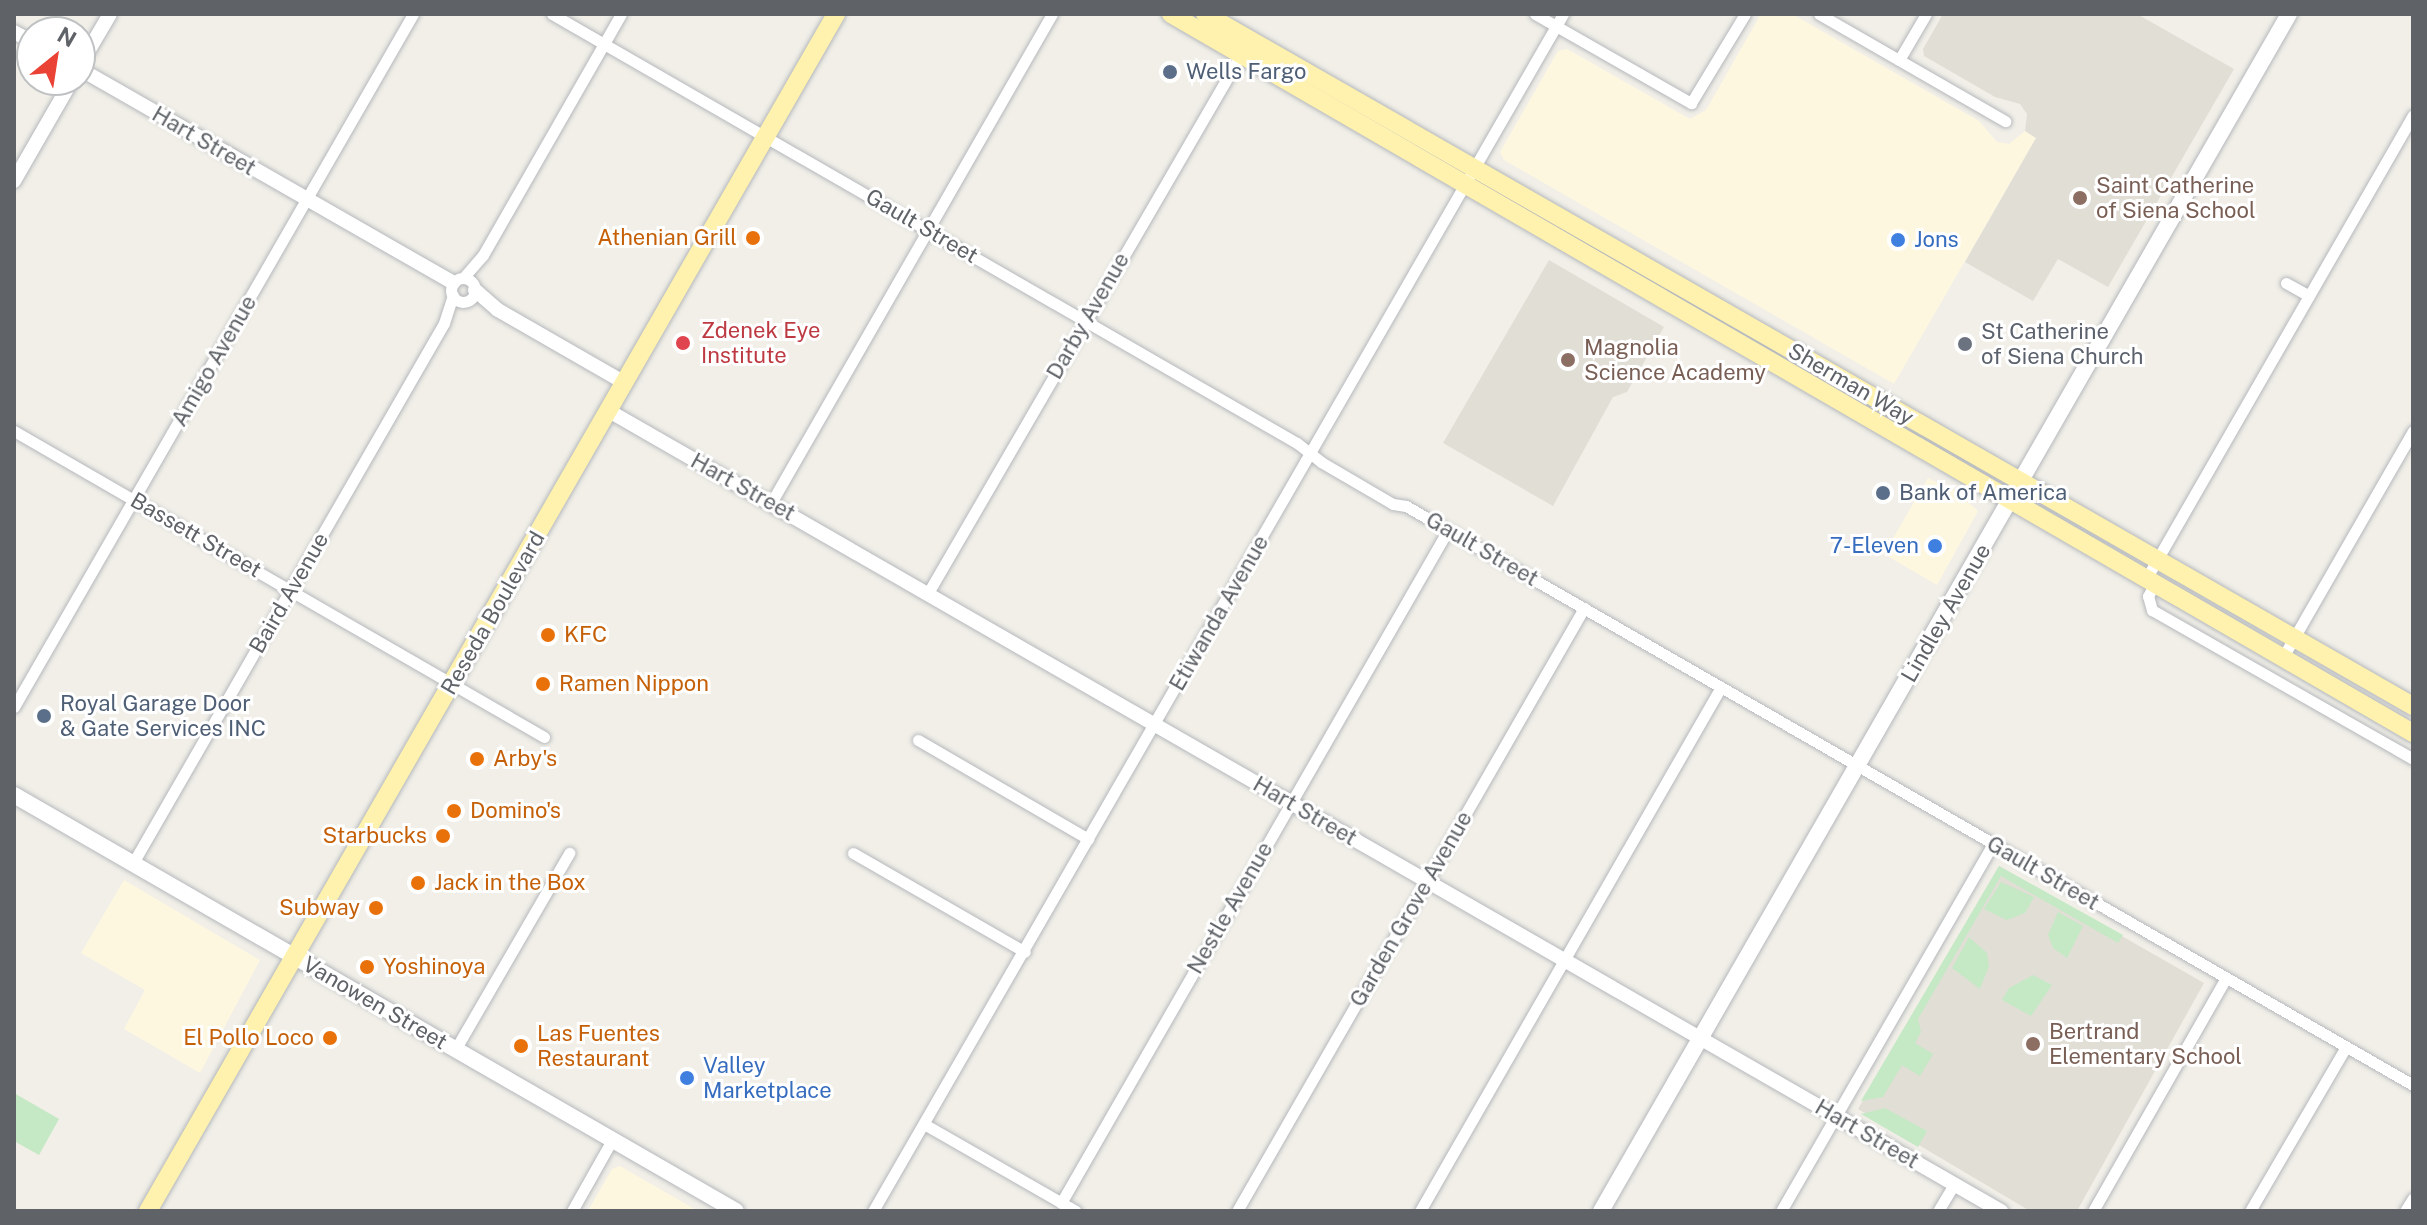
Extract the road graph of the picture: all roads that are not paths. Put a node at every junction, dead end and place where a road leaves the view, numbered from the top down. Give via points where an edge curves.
1 (110, 14) edge
2 (413, 14) edge
3 (552, 14) edge
4 (621, 14) edge
5 (836, 14) edge
6 (1052, 14) edge
7 (1171, 14) edge
8 (1205, 14) edge
9 (1535, 14) edge
10 (1563, 14) edge
11 (1745, 14) edge
12 (1819, 14) edge
13 (1926, 14) edge
14 (2289, 14) edge
15 (1556, 26) junction
16 (96, 39) edge
17 (605, 44) junction
18 (1246, 47) junction
19 (1899, 60) junction
20 (96, 76) edge
21 (63, 96) edge
22 (2413, 115) edge
23 (2005, 121) dead end
24 (766, 137) junction
25 (1470, 176) junction
26 (14, 181) edge
27 (306, 200) junction
28 (928, 230) junction
29 (2286, 283) dead end
30 (464, 290) junction
31 (2309, 296) junction
32 (1085, 320) junction
33 (625, 383) junction
34 (609, 411) junction
35 (14, 431) edge
36 (2413, 431) edge
37 (1310, 453) junction
38 (2021, 482) junction
39 (134, 499) junction
40 (2011, 499) junction
41 (771, 503) junction
42 (1448, 530) junction
43 (2157, 560) junction
44 (2151, 581) junction
45 (290, 589) junction
46 (928, 593) junction
47 (1584, 608) junction
48 (2294, 638) junction
49 (2283, 657) junction
50 (453, 683) junction
51 (1721, 687) junction
52 (2413, 706) edge
53 (14, 707) edge
54 (1155, 724) junction
55 (2413, 733) edge
56 (544, 737) dead end
57 (918, 740) dead end
58 (2413, 759) edge
59 (1857, 766) junction
60 (14, 795) edge
61 (1291, 803) junction
62 (1088, 839) junction
63 (1993, 844) junction
64 (569, 853) dead end
65 (853, 853) dead end
66 (133, 863) junction
67 (1427, 881) junction
68 (1025, 952) junction
69 (295, 957) junction
70 (1564, 960) junction
71 (2226, 978) junction
72 (1700, 1038) junction
73 (2346, 1047) junction
74 (455, 1050) junction
75 (2413, 1085) edge
76 (1835, 1116) junction
77 (924, 1124) junction
78 (612, 1140) junction
79 (1954, 1184) junction
80 (2413, 1198) edge
81 (1061, 1203) junction
82 (148, 1211) edge
83 (572, 1211) edge
84 (736, 1211) edge
85 (873, 1211) edge
86 (1076, 1211) edge
87 (1237, 1211) edge
88 (1420, 1211) edge
89 (1601, 1211) edge
90 (1781, 1211) edge
91 (1938, 1211) edge
92 (2001, 1211) edge
93 (2093, 1211) edge
94 (2250, 1211) edge
95 (2405, 1211) edge

1 - 16 street
2 - 27 street, Amigo Avenue
3 - 17 street, Gault Street
4 - 17 street, Baird Avenue
5 - 24 main road, Reseda Boulevard
6 - 28 street
7 - 18 main road, Sherman Way
8 - 18 main road, Sherman Way
9 - 15 street
10 - 15 street, Etiwanda Avenue
11 - 15 street via 1691,103
12 - 19 street
13 - 19 street
14 - 38 main road, Lindley Avenue
15 - 25 street, Etiwanda Avenue
17 - 24 street, Gault Street
17 - 30 street, Baird Avenue
18 - 25 main road, Sherman Way
18 - 32 street, Darby Avenue
19 - 23 street
20 - 27 street, Hart Street
21 - 26 street
22 - 31 street
24 - 28 street, Gault Street
24 - 33 main road, Reseda Boulevard
25 - 37 street, Etiwanda Avenue
25 - 38 main road, Sherman Way
25 - 40 main road, Sherman Way
27 - 30 street, Hart Street
27 - 39 street, Amigo Avenue
28 - 32 street, Gault Street
28 - 41 street
29 - 31 street
30 - 33 street, Hart Street
30 - 45 street, Baird Avenue
31 - 43 street
32 - 37 street, Gault Street
32 - 46 street, Darby Avenue
33 - 34 main road, Reseda Boulevard
34 - 41 street, Hart Street
34 - 50 main road, Reseda Boulevard
35 - 39 street, Bassett Street
36 - 48 street
37 - 42 street, Gault Street via 1393,504
37 - 54 street, Etiwanda Avenue
38 - 40 main road, Lindley Avenue
38 - 43 main road, Sherman Way
39 - 45 street, Bassett Street
39 - 53 street, Amigo Avenue
40 - 44 main road, Sherman Way
40 - 59 main road, Lindley Avenue
41 - 46 street, Hart Street
42 - 47 street, Gault Street
42 - 61 street, Nestle Avenue
43 - 44 street
43 - 48 main road, Sherman Way
44 - 49 main road, Sherman Way
44 - 58 street via 2152,610
45 - 50 street, Bassett Street
45 - 66 street, Baird Avenue
46 - 54 street, Hart Street
47 - 51 street, Gault Street
47 - 67 street, Garden Grove Avenue
48 - 49 street
48 - 52 main road, Sherman Way
49 - 55 main road, Sherman Way
50 - 56 street, Bassett Street
50 - 69 main road, Reseda Boulevard
51 - 59 street, Gault Street
51 - 70 street
54 - 61 street, Hart Street
54 - 62 street, Etiwanda Avenue
57 - 62 street
59 - 63 street, Gault Street
59 - 72 main road, Lindley Avenue
60 - 66 main road, Vanowen Street
61 - 67 street, Hart Street
61 - 81 street, Nestle Avenue
62 - 68 street, Etiwanda Avenue
63 - 71 street, Gault Street
63 - 76 street
64 - 74 street
65 - 68 street
66 - 69 main road, Vanowen Street
67 - 70 street, Hart Street
67 - 87 street, Garden Grove Avenue
68 - 77 street, Etiwanda Avenue
69 - 74 main road, Vanowen Street
69 - 82 main road, Reseda Boulevard
70 - 72 street, Hart Street
70 - 88 street
71 - 73 street, Gault Street
71 - 93 street
72 - 76 street, Hart Street
72 - 89 main road, Lindley Avenue
73 - 75 street, Gault Street
73 - 94 street
74 - 78 main road, Vanowen Street
76 - 79 street, Hart Street
76 - 90 street
77 - 81 street
77 - 85 street, Etiwanda Avenue
78 - 83 street
78 - 84 main road, Vanowen Street
79 - 91 street
79 - 92 street, Hart Street
80 - 95 street
81 - 86 street

